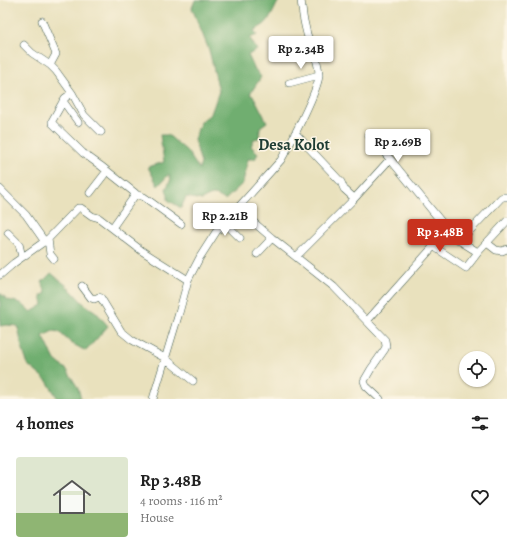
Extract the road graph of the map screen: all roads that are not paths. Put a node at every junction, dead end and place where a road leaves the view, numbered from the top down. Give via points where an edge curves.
1 (301, 0) edge
2 (42, 21) dead end
3 (24, 45) dead end
4 (50, 65) junction
5 (319, 75) junction
6 (289, 83) dead end
7 (72, 93) junction
8 (63, 101) junction
9 (78, 122) dead end
10 (102, 132) dead end
11 (295, 133) junction
12 (369, 136) dead end
13 (390, 159) junction
14 (107, 171) junction
15 (0, 189) edge
16 (90, 193) dead end
17 (135, 194) junction
18 (507, 197) edge
19 (354, 198) junction
20 (238, 209) junction
21 (507, 221) edge
22 (225, 223) junction
23 (181, 224) dead end
24 (112, 228) junction
25 (448, 230) junction
26 (8, 233) dead end
27 (240, 238) dead end
28 (272, 238) junction
29 (46, 240) junction
30 (460, 241) junction
31 (487, 243) junction
32 (433, 246) junction
33 (507, 249) edge
34 (479, 252) junction
35 (257, 254) dead end
36 (22, 257) junction
37 (296, 257) junction
38 (54, 259) dead end
39 (0, 275) edge
40 (188, 280) junction
41 (82, 286) dead end
42 (367, 321) junction
43 (165, 358) junction
44 (194, 381) dead end
45 (153, 399) edge
46 (380, 399) edge

1 - 5 street via 304,22
2 - 4 street via 56,54
3 - 4 street
4 - 7 street
5 - 6 street
5 - 11 street
7 - 8 street
7 - 10 street via 84,115
8 - 9 street
8 - 14 street via 52,123 83,153
11 - 19 street
11 - 20 street via 281,160
12 - 13 street
13 - 19 street
13 - 25 street
14 - 16 street
14 - 17 street
15 - 29 street via 26,214
17 - 23 street
17 - 24 street
18 - 30 street via 501,198
19 - 37 street
20 - 22 street
20 - 28 street
21 - 31 street
22 - 27 street
22 - 40 street via 208,243
24 - 29 street via 99,218 78,208
24 - 40 street via 142,251
25 - 30 street
25 - 32 street
26 - 36 street via 19,244
28 - 35 street
28 - 37 street
29 - 36 street
29 - 38 street
30 - 34 street
31 - 33 street via 496,250
31 - 34 street
32 - 34 street via 466,268
32 - 42 street
36 - 39 street
37 - 42 street via 334,287
40 - 43 street
41 - 43 street via 91,298 101,298 122,331 132,340
42 - 46 street via 386,342 385,349 364,381
43 - 44 street
43 - 45 street

